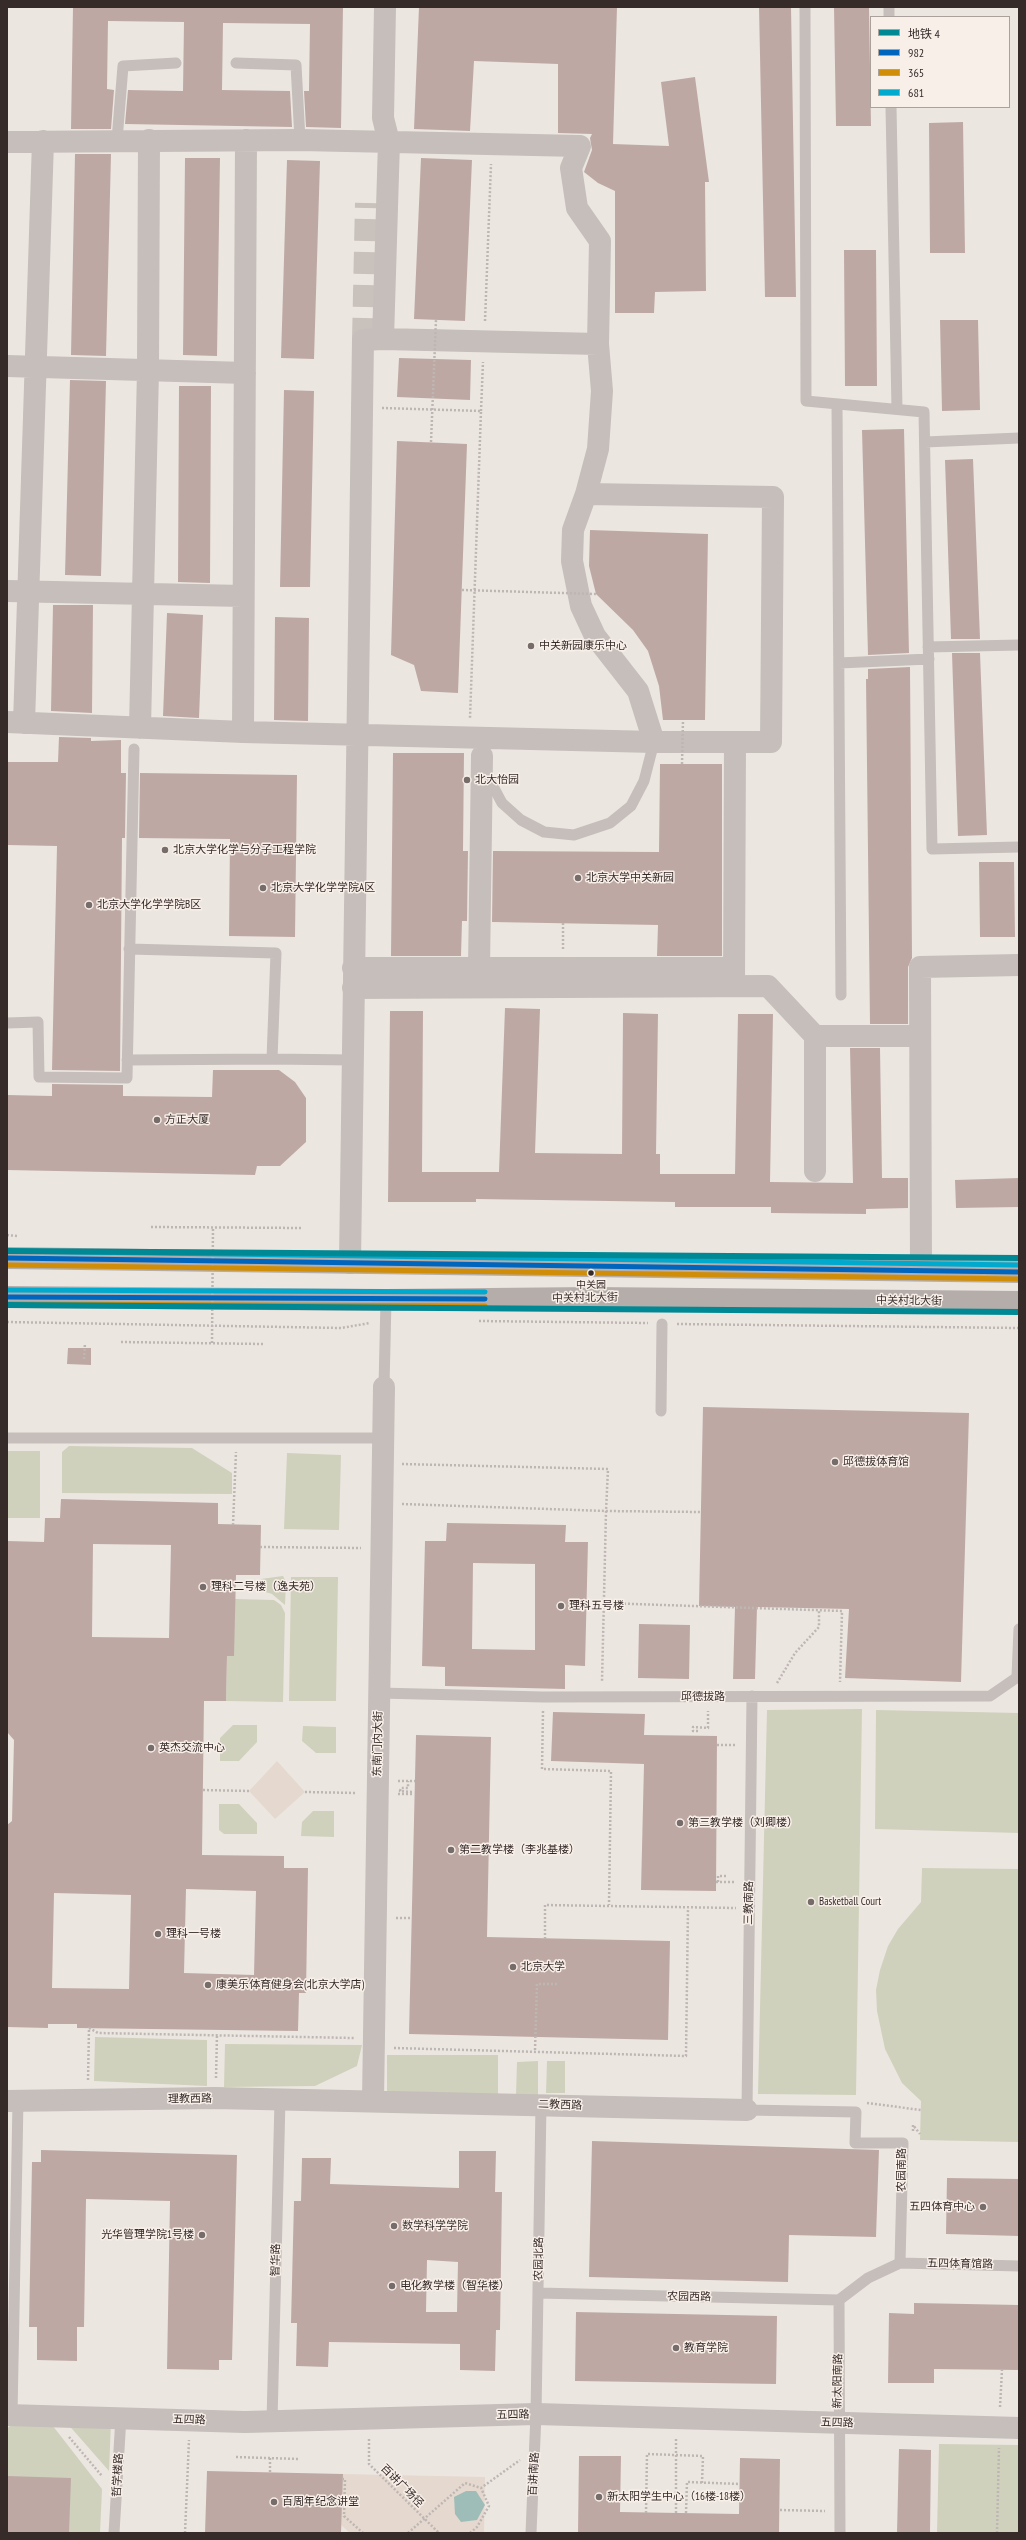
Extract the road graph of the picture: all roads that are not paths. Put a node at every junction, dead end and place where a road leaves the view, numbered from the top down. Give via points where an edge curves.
1 (385, 7) edge
2 (805, 7) edge
3 (176, 63) dead end
4 (236, 63) dead end
5 (891, 108) edge
6 (118, 140) junction
7 (149, 140) junction
8 (246, 140) junction
9 (300, 140) junction
10 (43, 141) junction
11 (7, 142) edge
12 (390, 142) junction
13 (383, 339) junction
14 (598, 344) junction
15 (7, 366) edge
16 (35, 366) junction
17 (148, 370) junction
18 (244, 373) junction
19 (837, 404) junction
20 (897, 409) junction
21 (1019, 438) edge
22 (925, 442) junction
23 (586, 494) junction
24 (17, 592) edge
25 (142, 596) junction
26 (243, 596) junction
27 (1019, 645) edge
28 (928, 647) junction
29 (929, 659) junction
30 (839, 663) junction
31 (15, 723) edge
32 (140, 728) junction
33 (243, 732) junction
34 (356, 735) junction
35 (654, 742) junction
36 (735, 742) junction
37 (478, 744) junction
38 (134, 749) dead end
39 (1019, 847) edge
40 (129, 949) junction
41 (1019, 965) edge
42 (479, 968) junction
43 (734, 977) junction
44 (353, 978) junction
45 (841, 995) dead end
46 (7, 1023) edge
47 (815, 1036) junction
48 (920, 1036) junction
49 (272, 1059) junction
50 (127, 1060) junction
51 (352, 1060) junction
52 (816, 1171) dead end
53 (7, 1258) edge
54 (350, 1263) junction
55 (921, 1270) junction
56 (1019, 1272) edge
57 (7, 1297) edge
58 (1019, 1302) edge
59 (385, 1310) junction
60 (662, 1324) road end
61 (384, 1387) joint
62 (661, 1412) dead end
63 (7, 1438) edge
64 (383, 1438) junction
65 (1019, 1629) edge
66 (1018, 1676) edge
67 (379, 1693) junction
68 (752, 1696) junction
69 (280, 2100) junction
70 (373, 2100) junction
71 (12, 2101) edge
72 (541, 2104) junction
73 (747, 2110) junction
74 (900, 2263) junction
75 (1019, 2266) edge
76 (538, 2294) junction
77 (839, 2300) junction
78 (536, 2414) junction
79 (9, 2417) edge
80 (121, 2417) junction
81 (272, 2421) junction
82 (838, 2423) junction
83 (1009, 2428) edge
84 (114, 2533) edge
85 (531, 2533) edge
86 (840, 2533) edge

1 - 12 street via 383,118
2 - 19 lane via 806,401
3 - 6 lane via 123,66
4 - 9 lane via 296,65
5 - 20 lane
6 - 7 street
6 - 10 street
7 - 8 street
7 - 17 street
8 - 9 street
8 - 18 street
9 - 12 street
10 - 11 street
10 - 16 street
12 - 13 street
12 - 14 street via 580,146 571,168 577,208 600,241
13 - 14 street
13 - 34 street via 363,340
14 - 23 street via 602,391 598,449
15 - 16 street
16 - 17 street
16 - 24 street
17 - 18 street
17 - 25 street
18 - 26 street
19 - 20 lane
19 - 30 lane
20 - 22 lane via 924,412
21 - 22 lane
22 - 28 lane
23 - 35 street via 573,530 572,561 581,606 595,636 638,691
23 - 36 street via 773,496 771,742
24 - 25 street
24 - 31 street
25 - 26 street
25 - 32 street
26 - 33 street
27 - 28 lane
28 - 29 lane
29 - 30 lane
29 - 39 lane via 932,849
30 - 45 lane
31 - 32 street
32 - 33 street
33 - 34 street
34 - 37 street
34 - 44 street
35 - 36 street
35 - 37 street
35 - 37 lane via 644,782 631,806 610,823 574,835 544,832 521,820 502,803 493,788
36 - 43 street
37 - 42 street
38 - 40 lane
40 - 49 lane via 276,953
40 - 50 lane
41 - 48 street via 920,967
42 - 43 street
42 - 44 street
43 - 44 street
43 - 47 street via 768,986
44 - 51 street
46 - 50 lane via 38,1022 39,1077 126,1078
47 - 48 street
47 - 52 street
48 - 55 street
49 - 50 lane
49 - 51 lane
51 - 54 street
53 - 54 main road
54 - 55 main road
55 - 56 main road
57 - 59 main road, 中关村北大街
58 - 59 main road, 中关村北大街 via 600,1298
59 - 61 lane
60 - 62 lane
61 - 64 street, 东南门内大街
63 - 64 lane
64 - 67 street, 东南门内大街
65 - 66 lane
66 - 68 lane, 邱德拔路 via 990,1696
67 - 68 lane, 邱德拔路 via 602,1697
67 - 70 street, 东南门内大街 via 387,1794
68 - 73 lane, 三教南路
69 - 70 street, 理教西路
69 - 71 street, 理教西路 via 215,2098
69 - 81 lane, 智华路
70 - 72 street, 二教西路
71 - 79 lane
72 - 73 street, 二教西路
72 - 76 lane, 农园北路
73 - 74 lane, 农园南路 via 856,2112 855,2143 903,2143
74 - 75 lane, 五四体育馆路
74 - 77 lane via 868,2278
76 - 77 lane, 农园西路
76 - 78 lane, 农园北路
77 - 82 lane, 新太阳南路
78 - 81 street, 五四路
78 - 82 street, 五四路
78 - 85 lane, 百讲南路
79 - 80 street, 五四路
80 - 81 street, 五四路
80 - 84 lane, 哲学楼路
82 - 83 street, 五四路
82 - 86 lane, 新太阳南路

